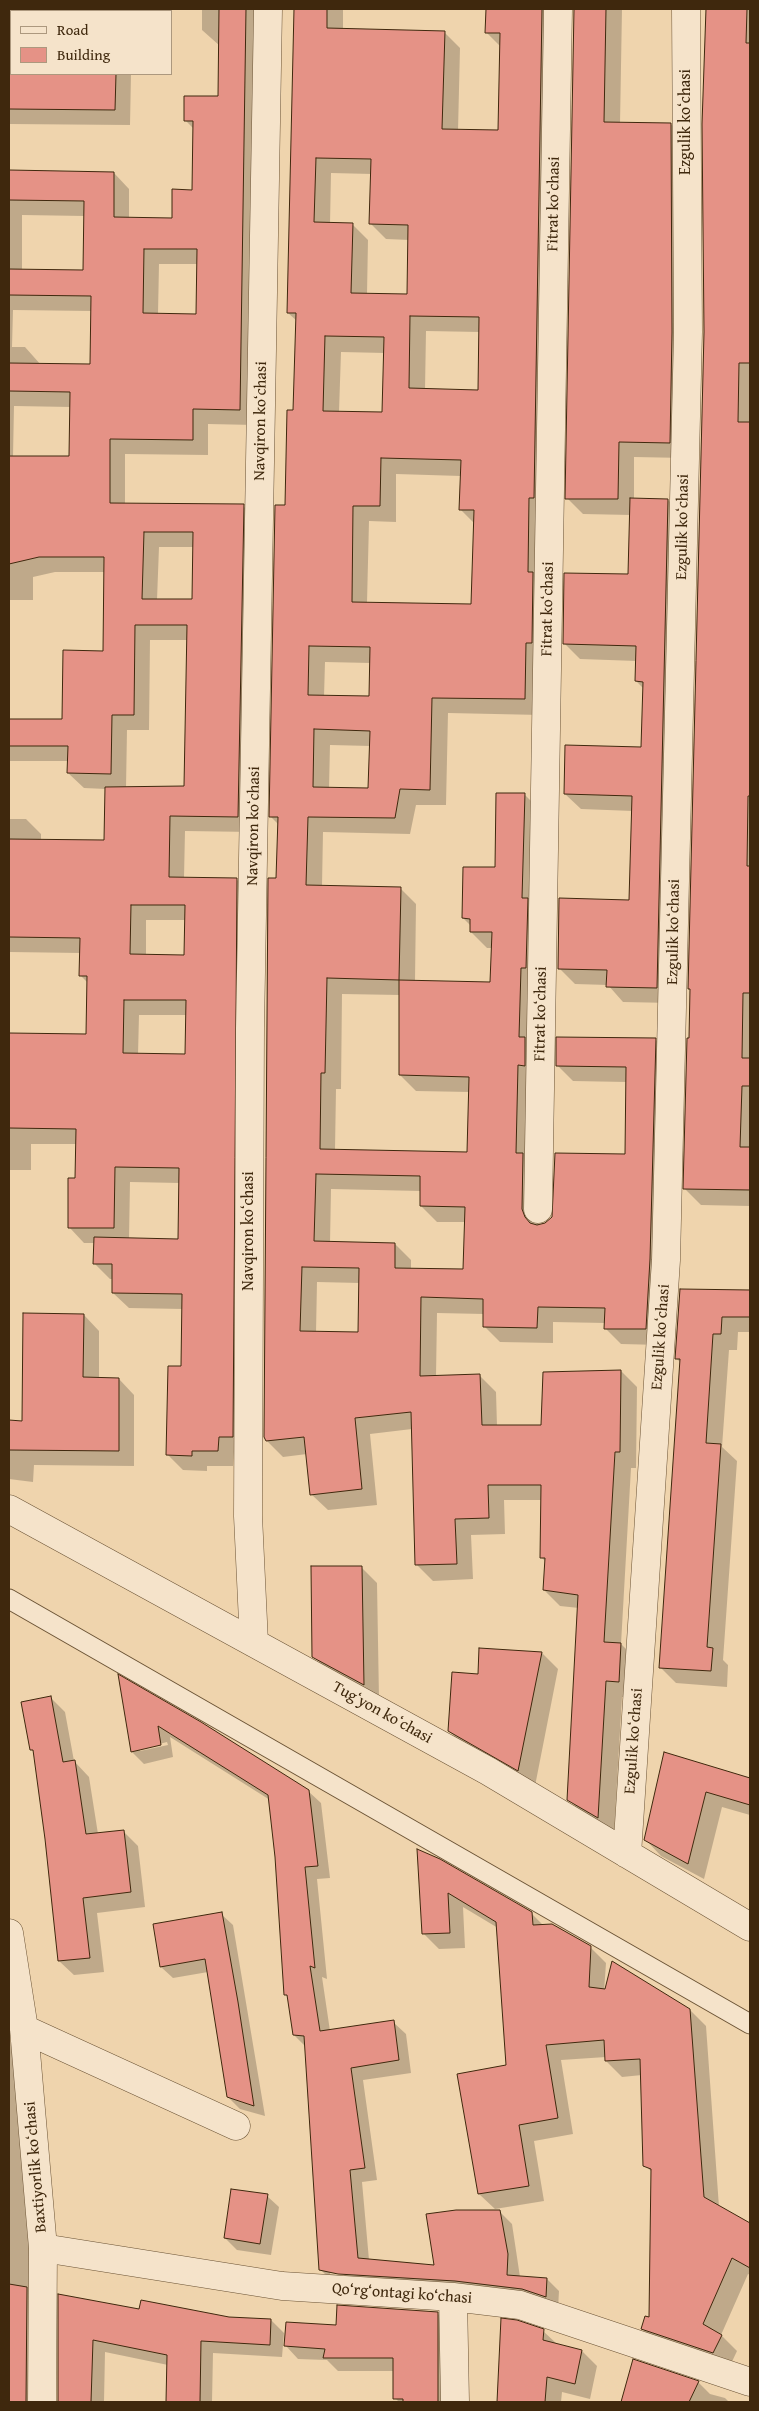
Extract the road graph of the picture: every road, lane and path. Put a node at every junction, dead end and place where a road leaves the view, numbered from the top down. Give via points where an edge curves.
1 (268, 9) edge
2 (558, 9) edge
3 (686, 9) edge
4 (538, 1209) dead end
5 (9, 1509) edge
6 (9, 1599) edge
7 (254, 1643) junction
8 (627, 1854) junction
9 (750, 1927) edge
10 (9, 1933) edge
11 (750, 2024) edge
12 (24, 2029) junction
13 (236, 2126) dead end
14 (44, 2248) junction
15 (453, 2297) junction
16 (750, 2382) edge
17 (42, 2402) edge
18 (455, 2402) edge

1 - 7 street, Navqiron koʻchasi via 250,1028 248,1516
2 - 4 street, Fitrat koʻchasi
3 - 8 street, Ezgulik koʻchasi via 688,332 666,1260
5 - 7 street, Tugʻyon koʻchasi
6 - 11 lane
7 - 8 street, Tugʻyon koʻchasi via 488,1771
8 - 9 street, Tugʻyon koʻchasi
10 - 12 street, Baxtiyorlik koʻchasi
12 - 13 street
12 - 14 street, Baxtiyorlik koʻchasi
14 - 15 street, Qo‘rg‘ontagi ko‘chasi via 282,2286
14 - 17 street, Baxtiyorlik koʻchasi
15 - 16 street, Qo‘rg‘ontagi ko‘chasi via 520,2305
15 - 18 street

